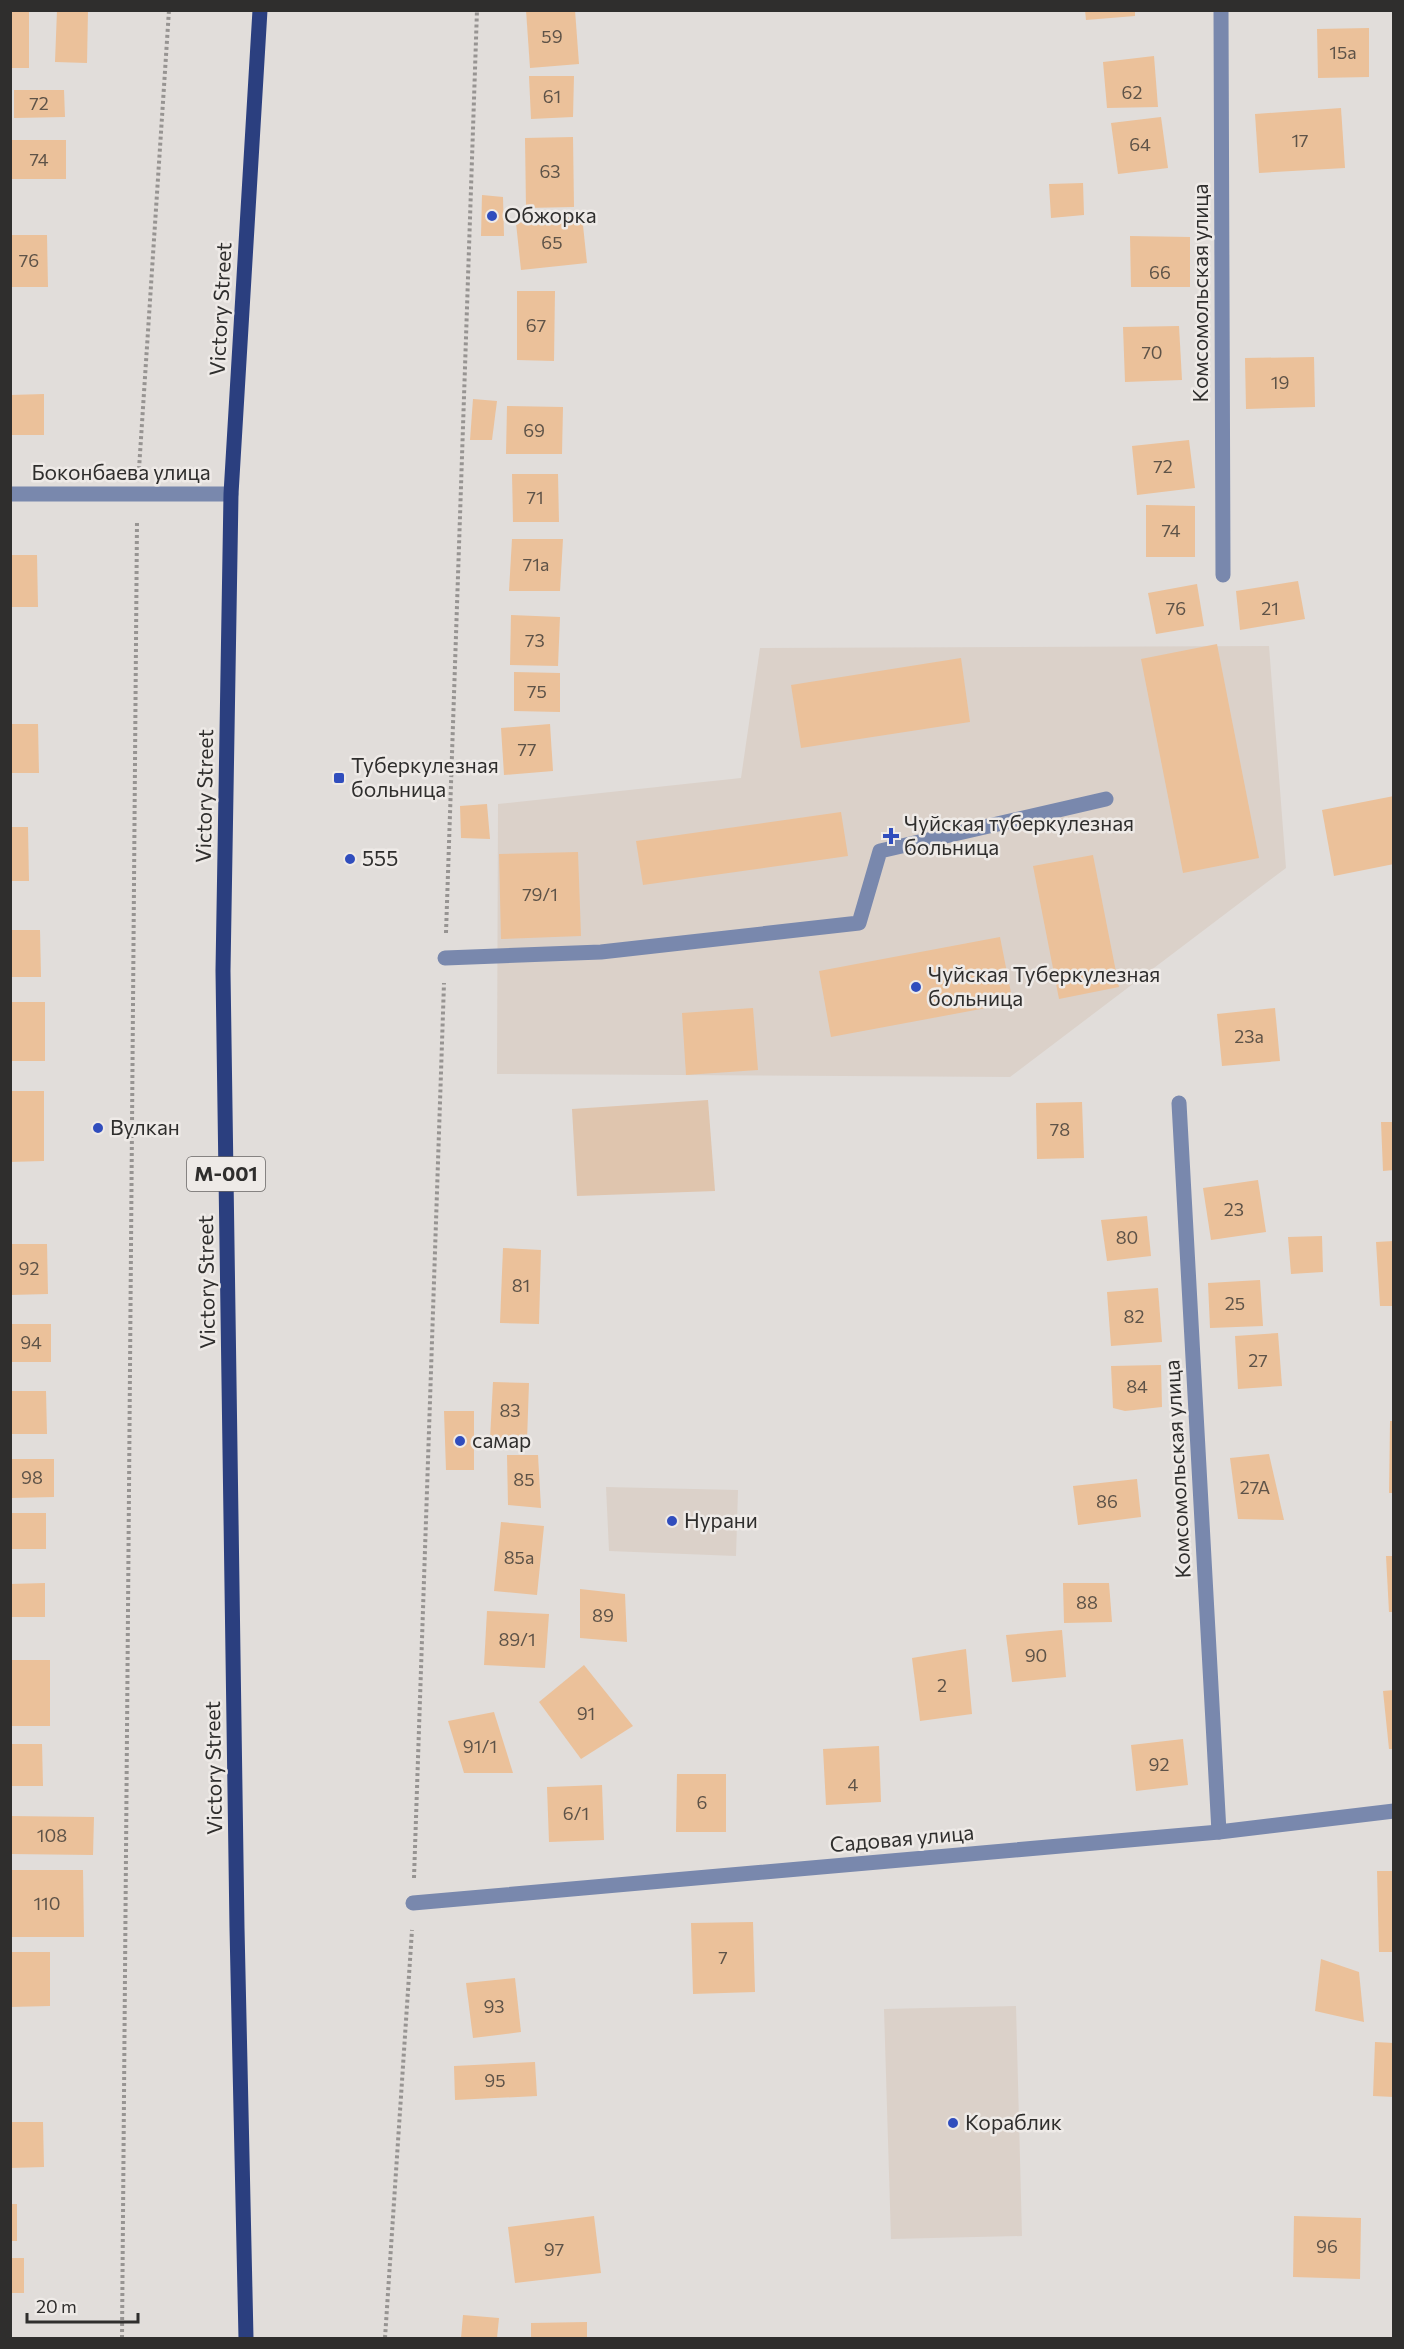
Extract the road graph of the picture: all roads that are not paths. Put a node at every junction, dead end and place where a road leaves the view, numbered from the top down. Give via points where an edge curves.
1 (260, 10) edge
2 (1221, 10) edge
3 (10, 494) edge
4 (231, 494) junction
5 (1223, 575) dead end
6 (1106, 799) dead end
7 (445, 958) road end
8 (1179, 1103) dead end
9 (1394, 1811) edge
10 (1220, 1832) junction
11 (413, 1903) road end
12 (246, 2338) edge

1 - 4 main road, Victory Street / М-001
2 - 5 street, Комсомольская улица
3 - 4 street, Боконбаева улица
4 - 12 main road, Victory Street / М-001 via 223,971
6 - 7 street via 880,851 859,923 601,952
8 - 10 street, Комсомольская улица
9 - 10 street, Садовая улица
10 - 11 street, Садовая улица

